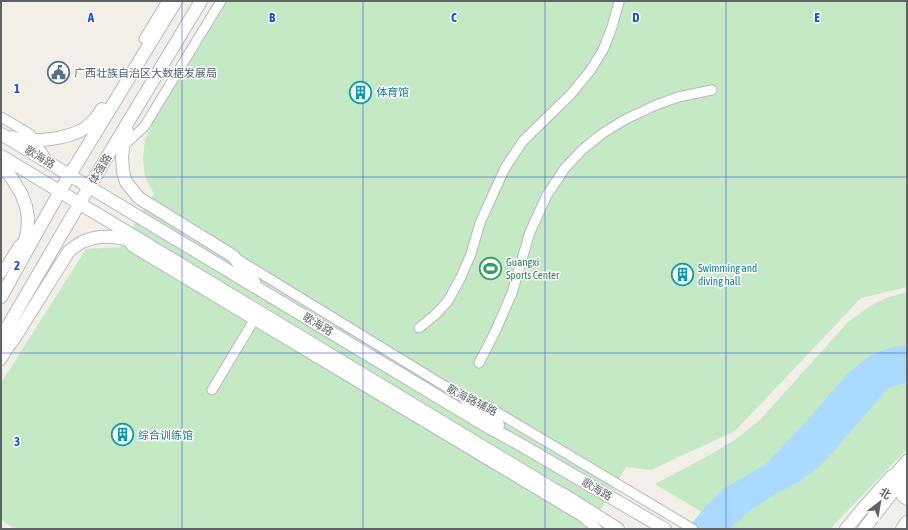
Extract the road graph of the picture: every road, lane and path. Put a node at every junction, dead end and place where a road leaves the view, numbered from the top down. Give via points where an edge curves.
1 (167, 1) edge
2 (176, 1) edge
3 (201, 1) edge
4 (220, 1) edge
5 (619, 2) edge
6 (165, 20) junction
7 (144, 39) junction
8 (712, 90) dead end
9 (1, 117) edge
10 (131, 118) junction
11 (1, 134) edge
12 (34, 140) junction
13 (124, 145) junction
14 (1, 156) edge
15 (104, 162) junction
16 (49, 163) junction
17 (1, 169) edge
18 (69, 175) junction
19 (89, 187) junction
20 (60, 191) junction
21 (80, 204) junction
22 (41, 225) junction
23 (116, 226) junction
24 (126, 238) junction
25 (25, 240) junction
26 (152, 247) junction
27 (233, 256) junction
28 (19, 265) junction
29 (1, 274) edge
30 (260, 289) junction
31 (1, 297) edge
32 (254, 320) junction
33 (419, 328) dead end
34 (7, 340) edge
35 (1, 349) edge
36 (1, 361) edge
37 (479, 363) dead end
38 (212, 390) dead end
39 (466, 399) junction
40 (523, 446) junction
41 (907, 459) edge
42 (907, 471) edge
43 (892, 476) junction
44 (904, 480) edge
45 (907, 499) edge
46 (907, 522) edge
47 (614, 527) edge
48 (597, 529) edge
49 (665, 529) edge
50 (693, 529) edge
51 (846, 529) edge
52 (864, 529) edge
53 (902, 529) edge

1 - 7 street
2 - 6 main road, 体强路
3 - 10 main road, 体强路
4 - 13 street via 144,127
5 - 33 street via 603,50 571,94 523,141 505,168 480,224 460,280 448,301
6 - 7 main road
6 - 18 main road, 体强路
7 - 12 main road via 98,116 85,128 73,134
8 - 37 street via 670,100 626,119 603,133 564,168 547,195 530,232 512,293
9 - 12 street via 30,134
10 - 13 main road
10 - 15 main road, 体强路
11 - 12 main road
11 - 16 main road, 歌海路
12 - 16 street
13 - 15 street
13 - 27 main road via 123,172 126,182 139,198
14 - 20 main road, 歌海路
15 - 19 main road, 体强路
16 - 18 main road, 歌海路
17 - 25 main road via 9,174 26,206 28,218
18 - 19 main road, 歌海路
18 - 20 main road, 体强路
19 - 21 main road, 体强路
19 - 30 main road, 歌海路
20 - 21 main road, 歌海路
20 - 22 main road, 体强路
21 - 23 main road, 歌海路
21 - 34 main road, 体强路
22 - 25 street
22 - 28 main road, 体强路
23 - 24 street
23 - 26 main road, 歌海路
24 - 26 main road
24 - 32 street via 132,246
24 - 34 main road via 98,237 82,242 69,251
25 - 28 main road
25 - 29 street via 18,246
26 - 47 main road, 歌海路
27 - 30 main road
27 - 39 street, 歌海路辅路
28 - 31 main road, 体强路
30 - 40 main road, 歌海路
32 - 38 street
32 - 48 street via 581,516
34 - 35 main road
34 - 36 street
39 - 40 main road
39 - 50 street, 歌海路辅路 via 485,405
40 - 49 main road, 歌海路
41 - 43 street
42 - 43 main road
43 - 51 main road
44 - 45 main road via 903,496
44 - 52 main road
46 - 53 main road

